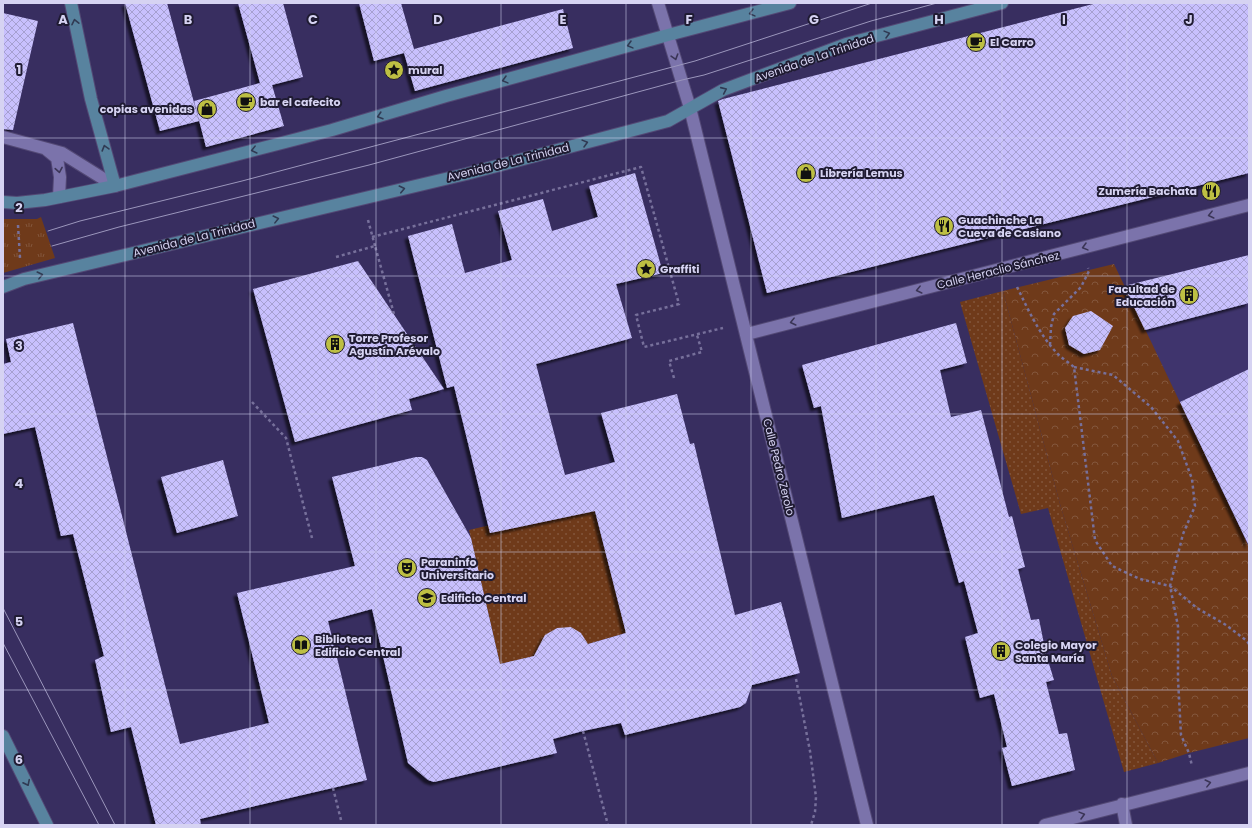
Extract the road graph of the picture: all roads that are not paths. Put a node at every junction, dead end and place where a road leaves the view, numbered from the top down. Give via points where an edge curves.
1 (71, 3) edge
2 (658, 3) edge
3 (790, 3) edge
4 (1002, 3) edge
5 (668, 35) junction
6 (690, 108) junction
7 (3, 137) edge
8 (45, 148) junction
9 (115, 186) junction
10 (59, 197) junction
11 (3, 202) edge
12 (1249, 205) edge
13 (3, 286) edge
14 (746, 334) junction
15 (3, 736) edge
16 (1249, 773) edge
17 (1122, 804) junction
18 (47, 825) edge
19 (867, 825) edge
20 (1044, 825) edge
21 (1126, 825) edge

9 -> 1 main road via 91,99
2 - 5 street, Calle Pedro Zerolo
3 -> 5 main road
6 -> 4 main road, Avenida de La Trinidad via 723,90 846,44
5 -> 6 street, Calle Pedro Zerolo
5 -> 9 main road via 332,130
13 -> 6 main road, Avenida de La Trinidad via 466,174 668,121
6 - 14 street, Calle Pedro Zerolo
7 - 8 street
8 - 9 street via 62,153
8 -> 10 street via 57,158 60,177
9 - 10 main road
10 - 11 main road via 17,203
12 -> 14 street, Calle Heraclio Sánchez
14 - 19 street, Calle Pedro Zerolo
15 -> 18 main road
17 -> 16 street
20 -> 17 street
17 - 21 street

